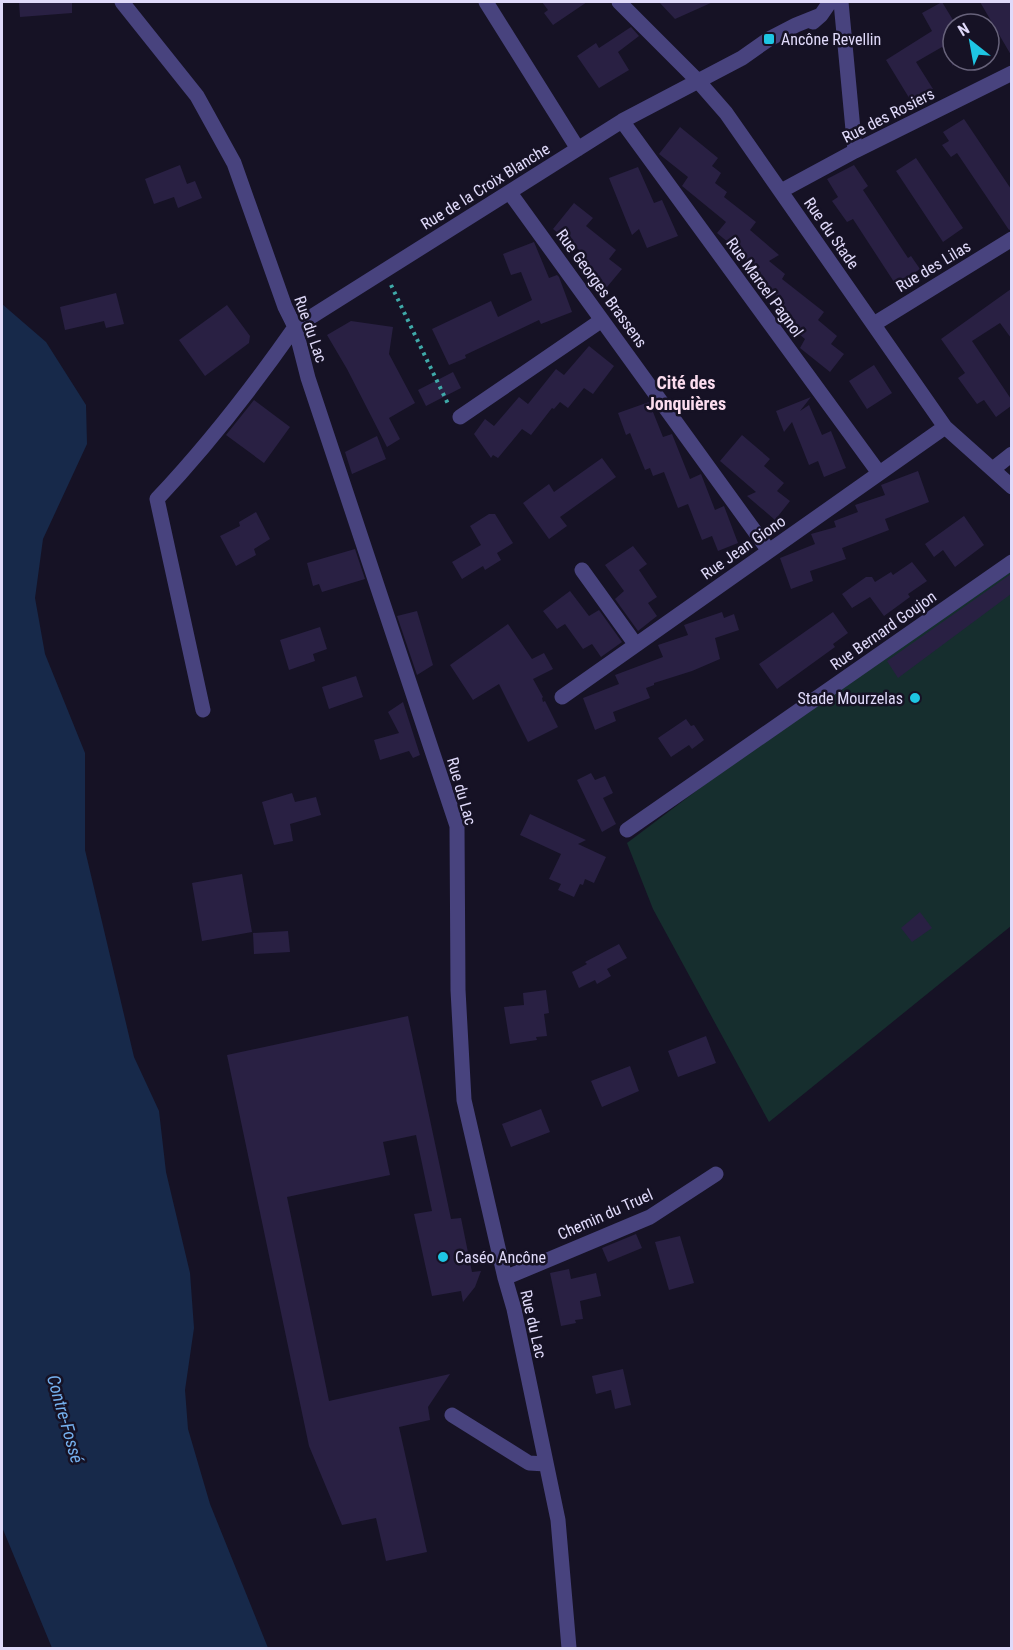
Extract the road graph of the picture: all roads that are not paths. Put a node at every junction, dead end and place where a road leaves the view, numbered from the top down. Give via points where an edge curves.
1 (122, 2) edge
2 (486, 2) edge
3 (619, 2) edge
4 (830, 2) edge
5 (841, 2) edge
6 (1011, 73) edge
7 (698, 81) junction
8 (622, 121) junction
9 (578, 149) junction
10 (855, 151) junction
11 (781, 191) junction
12 (510, 192) junction
13 (1011, 239) edge
14 (602, 320) junction
15 (874, 324) junction
16 (295, 327) junction
17 (459, 417) road end
18 (945, 427) junction
19 (1011, 454) edge
20 (993, 470) junction
21 (879, 473) junction
22 (1011, 487) edge
23 (769, 550) junction
24 (1011, 562) edge
25 (582, 570) dead end
26 (636, 645) junction
27 (562, 697) dead end
28 (203, 710) dead end
29 (627, 830) dead end
30 (716, 1174) dead end
31 (505, 1278) junction
32 (452, 1415) dead end
33 (546, 1464) junction
34 (569, 1648) edge

1 - 16 street, Rue du Lac via 197,96 234,163
2 - 9 street
3 - 7 street, Rue du Stade
4 - 7 street, Rue de la Croix Blanche via 821,15 757,45 742,58
5 - 10 street
6 - 10 street, Rue des Rosiers
7 - 8 street, Rue de la Croix Blanche
7 - 11 street, Rue du Stade via 726,113
8 - 9 street, Rue de la Croix Blanche
8 - 21 street, Rue Marcel Pagnol
9 - 12 street, Rue de la Croix Blanche
10 - 11 street, Rue des Rosiers
11 - 15 street, Rue du Stade
12 - 14 street, Rue Georges Brassens
12 - 16 street, Rue de la Croix Blanche
13 - 15 street, Rue des Lilas
14 - 17 street
14 - 23 street, Rue Georges Brassens
15 - 18 street, Rue du Stade
16 - 28 street via 193,461 157,499
16 - 31 street, Rue du Lac via 457,826 458,990 464,1100
18 - 20 street, Rue du Stade
18 - 21 street, Rue Jean Giono
19 - 20 street
20 - 22 street, Rue du Stade
21 - 23 street, Rue Jean Giono
23 - 26 street, Rue Jean Giono
24 - 29 street, Rue Bernard Goujon
25 - 26 street
26 - 27 street, Rue Jean Giono
30 - 31 street, Chemin du Truel via 651,1217
31 - 33 street, Rue du Lac
32 - 33 street via 529,1463
33 - 34 street, Rue du Lac via 558,1520

